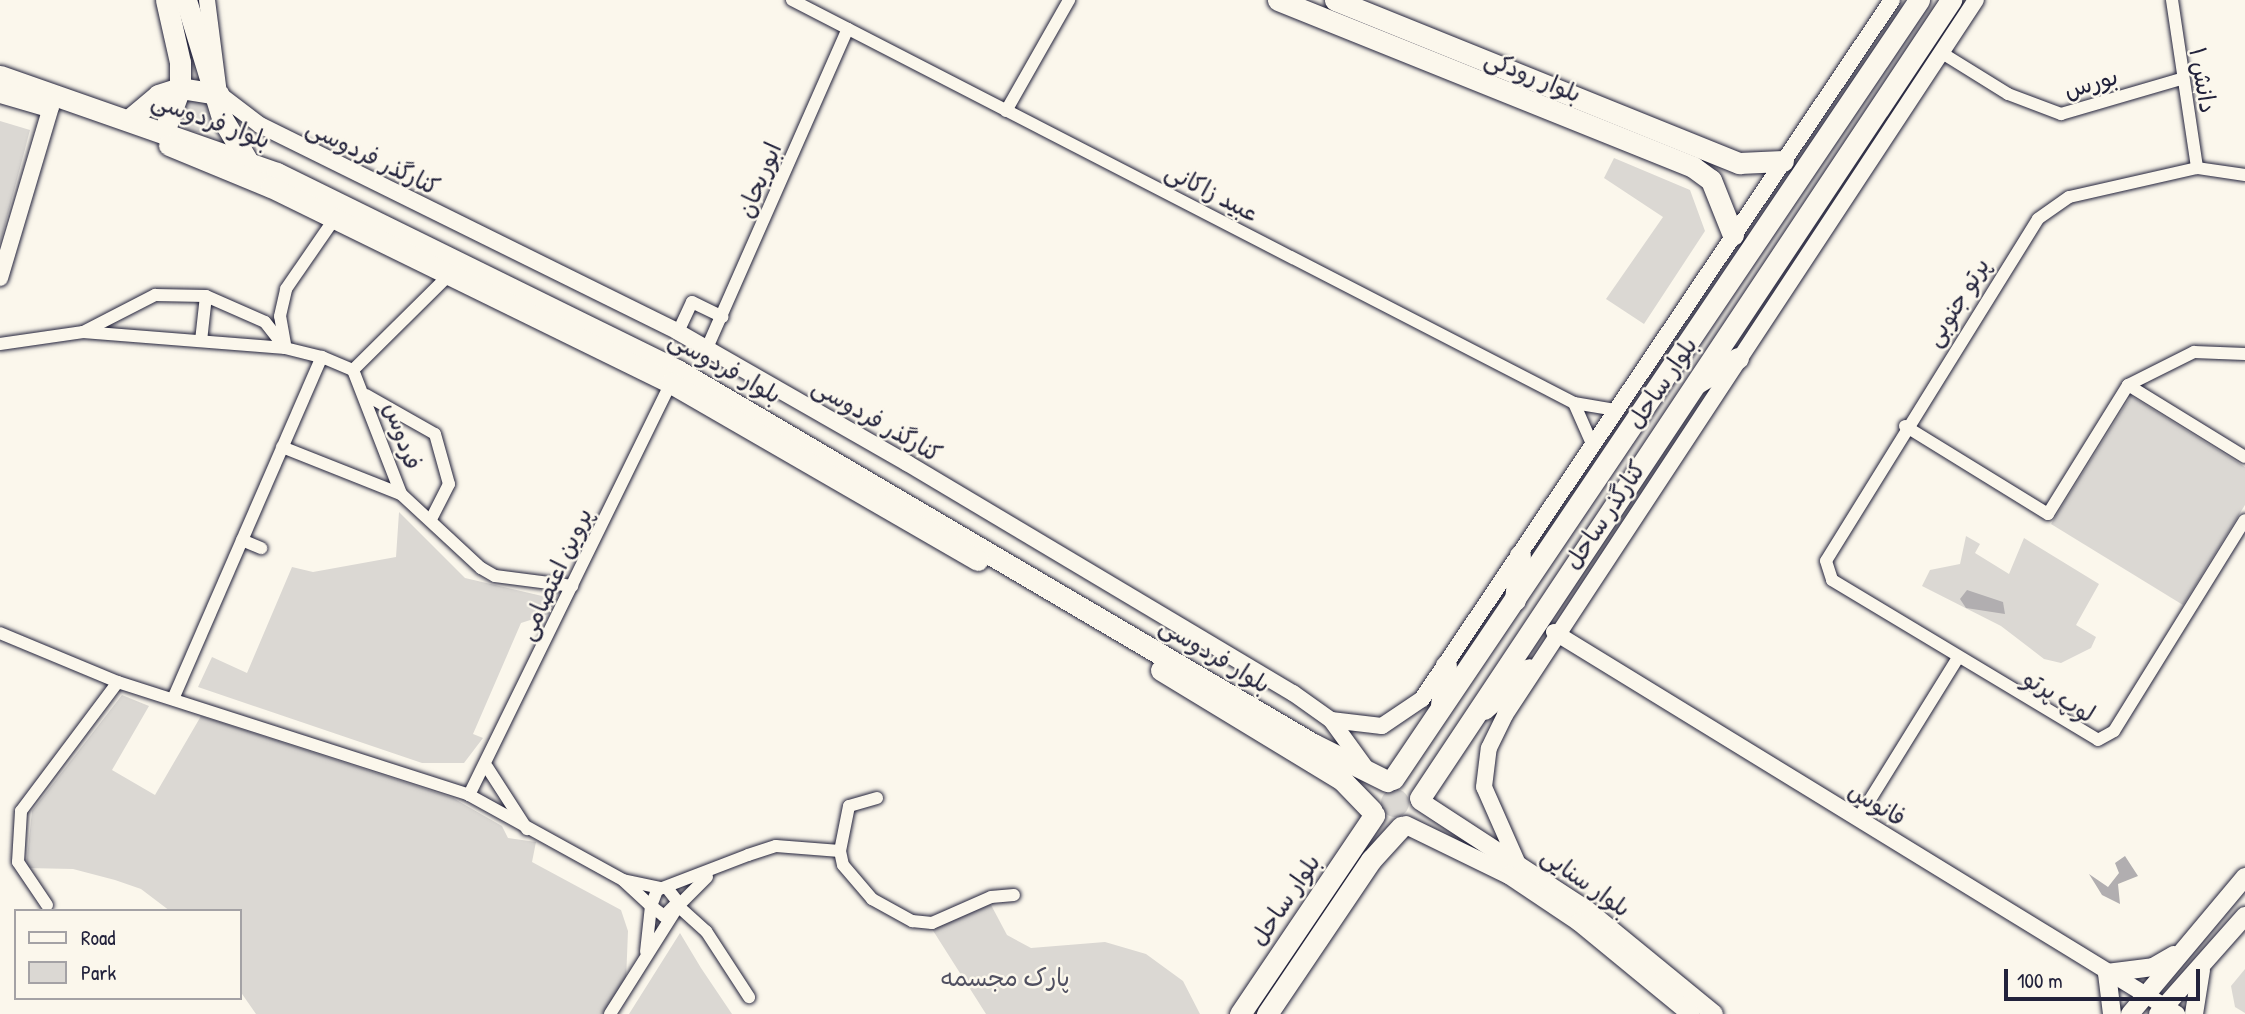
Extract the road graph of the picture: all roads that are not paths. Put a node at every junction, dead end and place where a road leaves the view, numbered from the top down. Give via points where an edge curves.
1 (166, 0) edge
2 (186, 0) edge
3 (207, 0) edge
4 (792, 0) edge
5 (1069, 0) edge
6 (1278, 0) edge
7 (1335, 0) edge
8 (1892, 0) edge
9 (1919, 0) edge
10 (1951, 0) edge
11 (1976, 0) edge
12 (2172, 0) edge
13 (174, 27) junction
14 (848, 29) junction
15 (197, 38) junction
16 (1942, 53) junction
17 (0, 76) edge
18 (2181, 79) junction
19 (180, 88) junction
20 (0, 92) edge
21 (219, 94) junction
22 (54, 101) junction
23 (1006, 111) junction
24 (131, 118) junction
25 (222, 118) junction
26 (183, 143) junction
27 (1729, 159) junction
28 (247, 160) junction
29 (1783, 161) junction
30 (2197, 168) junction
31 (2245, 175) edge
32 (1712, 180) junction
33 (335, 218) junction
34 (1733, 235) junction
35 (456, 267) junction
36 (0, 278) edge
37 (206, 296) junction
38 (723, 317) junction
39 (83, 332) junction
40 (678, 332) junction
41 (201, 341) junction
42 (0, 344) edge
43 (285, 348) junction
44 (707, 348) junction
45 (2245, 355) edge
46 (322, 356) junction
47 (1738, 358) junction
48 (353, 370) junction
49 (674, 377) junction
50 (2128, 385) junction
51 (1692, 386) junction
52 (366, 395) junction
53 (1574, 402) junction
54 (1616, 410) junction
55 (1905, 426) junction
56 (1593, 446) junction
57 (282, 447) junction
58 (2245, 457) edge
59 (401, 494) junction
60 (432, 518) junction
61 (2245, 520) edge
62 (242, 540) junction
63 (261, 548) dead end
64 (1825, 553) joint
65 (1520, 555) junction
66 (572, 586) junction
67 (1515, 603) junction
68 (1554, 632) junction
69 (0, 633) edge
70 (1958, 658) junction
71 (1446, 665) junction
72 (1529, 669) junction
73 (118, 682) junction
74 (173, 699) junction
75 (1441, 709) junction
76 (1331, 720) junction
77 (1460, 732) junction
78 (487, 767) junction
79 (1383, 777) junction
80 (469, 795) junction
81 (877, 798) dead end
82 (1420, 799) junction
83 (1373, 813) junction
84 (1858, 820) junction
85 (1404, 826) junction
86 (529, 832) junction
87 (840, 851) junction
88 (1518, 864) junction
89 (708, 876) junction
90 (2245, 877) edge
91 (623, 880) junction
92 (664, 888) junction
93 (1014, 895) dead end
94 (47, 905) dead end
95 (651, 906) junction
96 (677, 908) junction
97 (2245, 916) edge
98 (2183, 950) junction
99 (646, 956) junction
100 (2203, 966) junction
101 (2107, 973) junction
102 (2145, 995) junction
103 (749, 997) dead end
104 (1273, 1011) edge
105 (2167, 1012) edge
106 (610, 1014) edge
107 (1240, 1014) edge
108 (1691, 1014) edge
109 (1714, 1014) edge
110 (2112, 1014) edge
111 (2130, 1014) edge
112 (2194, 1014) edge

1 - 13 main road
2 - 15 main road
3 - 21 street
4 - 14 street, عبید زاکانی
5 - 23 street
6 - 32 main road, بلوار رودکی via 1681,161
7 - 27 main road, بلوار رودکی
8 - 29 street, کنارگذر ساحل
9 - 67 main road, بلوار ساحل
10 - 51 main road, بلوار ساحل
11 - 16 street, کنارگذر ساحل
12 - 18 street, دانش ۱
13 - 15 main road
13 - 19 main road
14 - 23 street, عبید زاکانی
14 - 38 street, ابوریحان
15 - 21 main road
16 - 18 street, بورس via 2008,94 2061,114
16 - 47 street, کنارگذر ساحل
17 - 22 main road, بلوار فردوسی
18 - 30 street, دانش ۱
19 - 21 main road
19 - 24 main road via 158,95
19 - 26 main road
20 - 22 main road, بلوار فردوسی
21 - 25 main road
21 - 40 street, کنارگذر فردوسی via 291,143
22 - 24 main road, بلوار فردوسی
22 - 26 main road, بلوار فردوسی
22 - 36 street
23 - 53 street, عبید زاکانی
24 - 26 main road, بلوار فردوسی
25 - 26 main road
25 - 28 main road
26 - 28 main road, بلوار فردوسی
26 - 33 main road, بلوار فردوسی
27 - 29 main road, بلوار رودکی via 1748,165
27 - 32 main road via 1725,178
28 - 35 main road, بلوار فردوسی
29 - 34 street, کنارگذر ساحل
30 - 31 street
30 - 55 street, پرتو جنوبی via 2069,197 2038,219
32 - 34 main road
33 - 35 main road, بلوار فردوسی
33 - 43 street via 286,289 280,316
34 - 54 street, کنارگذر ساحل
35 - 48 street
35 - 49 main road, بلوار فردوسی
37 - 39 street via 155,295
37 - 41 street
37 - 43 street via 265,322
38 - 40 street via 692,302
38 - 44 street, ابوریحان
39 - 41 street
39 - 42 street
40 - 44 street, کنارگذر فردوسی
41 - 43 street
43 - 46 street
44 - 76 street, کنارگذر فردوسی
45 - 50 street via 2194,352
46 - 48 street
46 - 57 street
47 - 51 main road
47 - 68 street, کنارگذر ساحل
48 - 52 street, فردوس
49 - 66 street, پروین اعتصامی
49 - 79 main road, بلوار فردوسی
49 - 83 main road, بلوار فردوسی via 1304,756
50 - 55 street via 2048,514
50 - 58 street
51 - 77 main road, بلوار ساحل
52 - 59 street, فردوس
52 - 60 street, فردوس via 435,434 449,484
53 - 54 street, عبید زاکانی
53 - 56 street
54 - 56 street, کنارگذر ساحل
55 - 64 street, پرتو جنوبی
56 - 65 street, کنارگذر ساحل
57 - 59 street
57 - 62 street
59 - 60 street, فردوس
60 - 66 street, فردوس via 495,576
61 - 70 street, لوپ پرتو via 2104,739 2086,738
62 - 63 street
62 - 74 street
64 - 70 street, لوپ پرتو via 1832,580
65 - 67 main road
65 - 71 street, کنارگذر ساحل
66 - 78 street, پروین اعتصامی
67 - 75 main road, بلوار ساحل
68 - 72 street, کنارگذر ساحل
68 - 84 street, فانوس
69 - 73 street
70 - 84 street
71 - 75 main road
71 - 76 street, کنارگذر ساحل via 1401,719 1356,726
72 - 77 main road
72 - 88 street, کنارگذر ساحل via 1489,748 1484,787
73 - 74 street
73 - 94 street via 21,811 18,862
74 - 80 street
75 - 79 main road, بلوار ساحل
76 - 79 street, کنارگذر فردوسی
77 - 82 main road, بلوار ساحل
78 - 80 street, پروین اعتصامی
78 - 86 street
79 - 82 main road via 1413,785
79 - 83 main road via 1375,790
80 - 86 street
81 - 87 street via 849,806
82 - 85 main road
82 - 88 main road, بلوار سنایی
83 - 85 main road via 1387,826
83 - 107 main road, بلوار ساحل
84 - 101 street, فانوس
85 - 104 main road, بلوار ساحل via 1371,860
85 - 108 main road, بلوار سنایی via 1509,875
86 - 91 street
87 - 89 street via 776,846
87 - 93 street via 843,865 872,899 912,921 952,919 991,897
88 - 109 main road, بلوار سنایی via 1587,910
89 - 92 street
89 - 96 street
90 - 98 main road
91 - 92 street
91 - 95 street
92 - 95 street
92 - 96 street
95 - 96 street via 664,916
95 - 99 street
96 - 99 street
96 - 103 street via 706,932
97 - 100 main road
98 - 101 main road via 2153,967
98 - 102 main road
99 - 106 street
100 - 105 main road
100 - 112 main road
101 - 102 street, فانوس
101 - 110 main road
102 - 105 street, فانوس
102 - 111 main road

